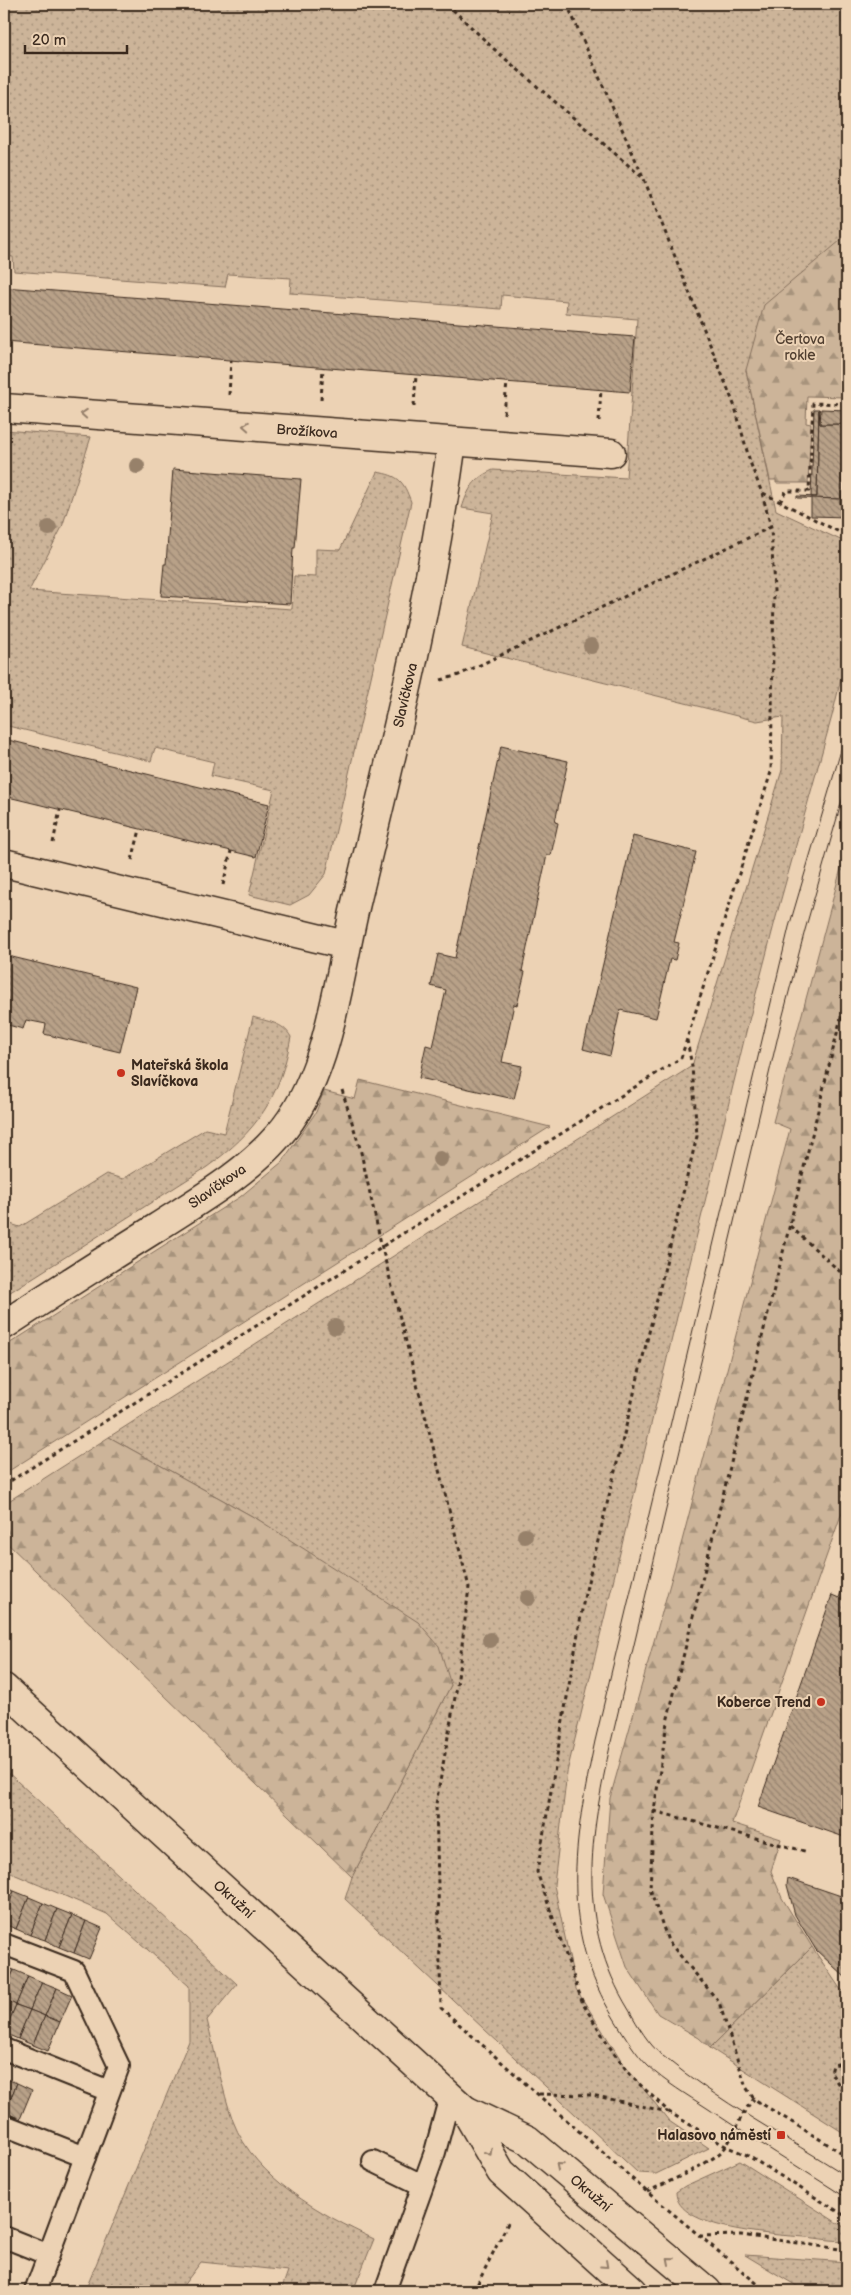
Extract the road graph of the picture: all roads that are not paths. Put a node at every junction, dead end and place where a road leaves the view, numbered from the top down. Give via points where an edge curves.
1 (4, 408) edge
2 (452, 442) junction
3 (611, 453) dead end
4 (4, 863) edge
5 (346, 945) junction
6 (4, 1324) edge
7 (4, 1688) edge
8 (4, 1944) edge
9 (4, 2049) edge
10 (109, 2091) junction
11 (457, 2103) junction
12 (4, 2125) edge
13 (85, 2157) junction
14 (373, 2161) dead end
15 (422, 2185) junction
16 (4, 2237) edge
17 (49, 2255) junction
18 (35, 2291) edge
19 (385, 2291) edge
20 (633, 2291) edge
21 (707, 2291) edge

2 -> 1 street, Brožíkova
2 - 3 street, Brožíkova
2 - 5 street, Slavíčkova via 442,513 407,691
4 - 5 street
5 - 6 street, Slavíčkova via 326,1039 309,1089 279,1135 236,1176
7 - 11 street, Okružní
8 - 10 lane via 74,1971 119,2066
9 - 10 lane
10 - 13 lane
11 - 15 lane
11 -> 20 street, Okružní via 501,2172
21 -> 11 street, Okružní via 528,2140
12 - 13 lane
13 - 17 lane
14 - 15 lane
15 - 19 lane
16 - 17 lane
17 - 18 lane

